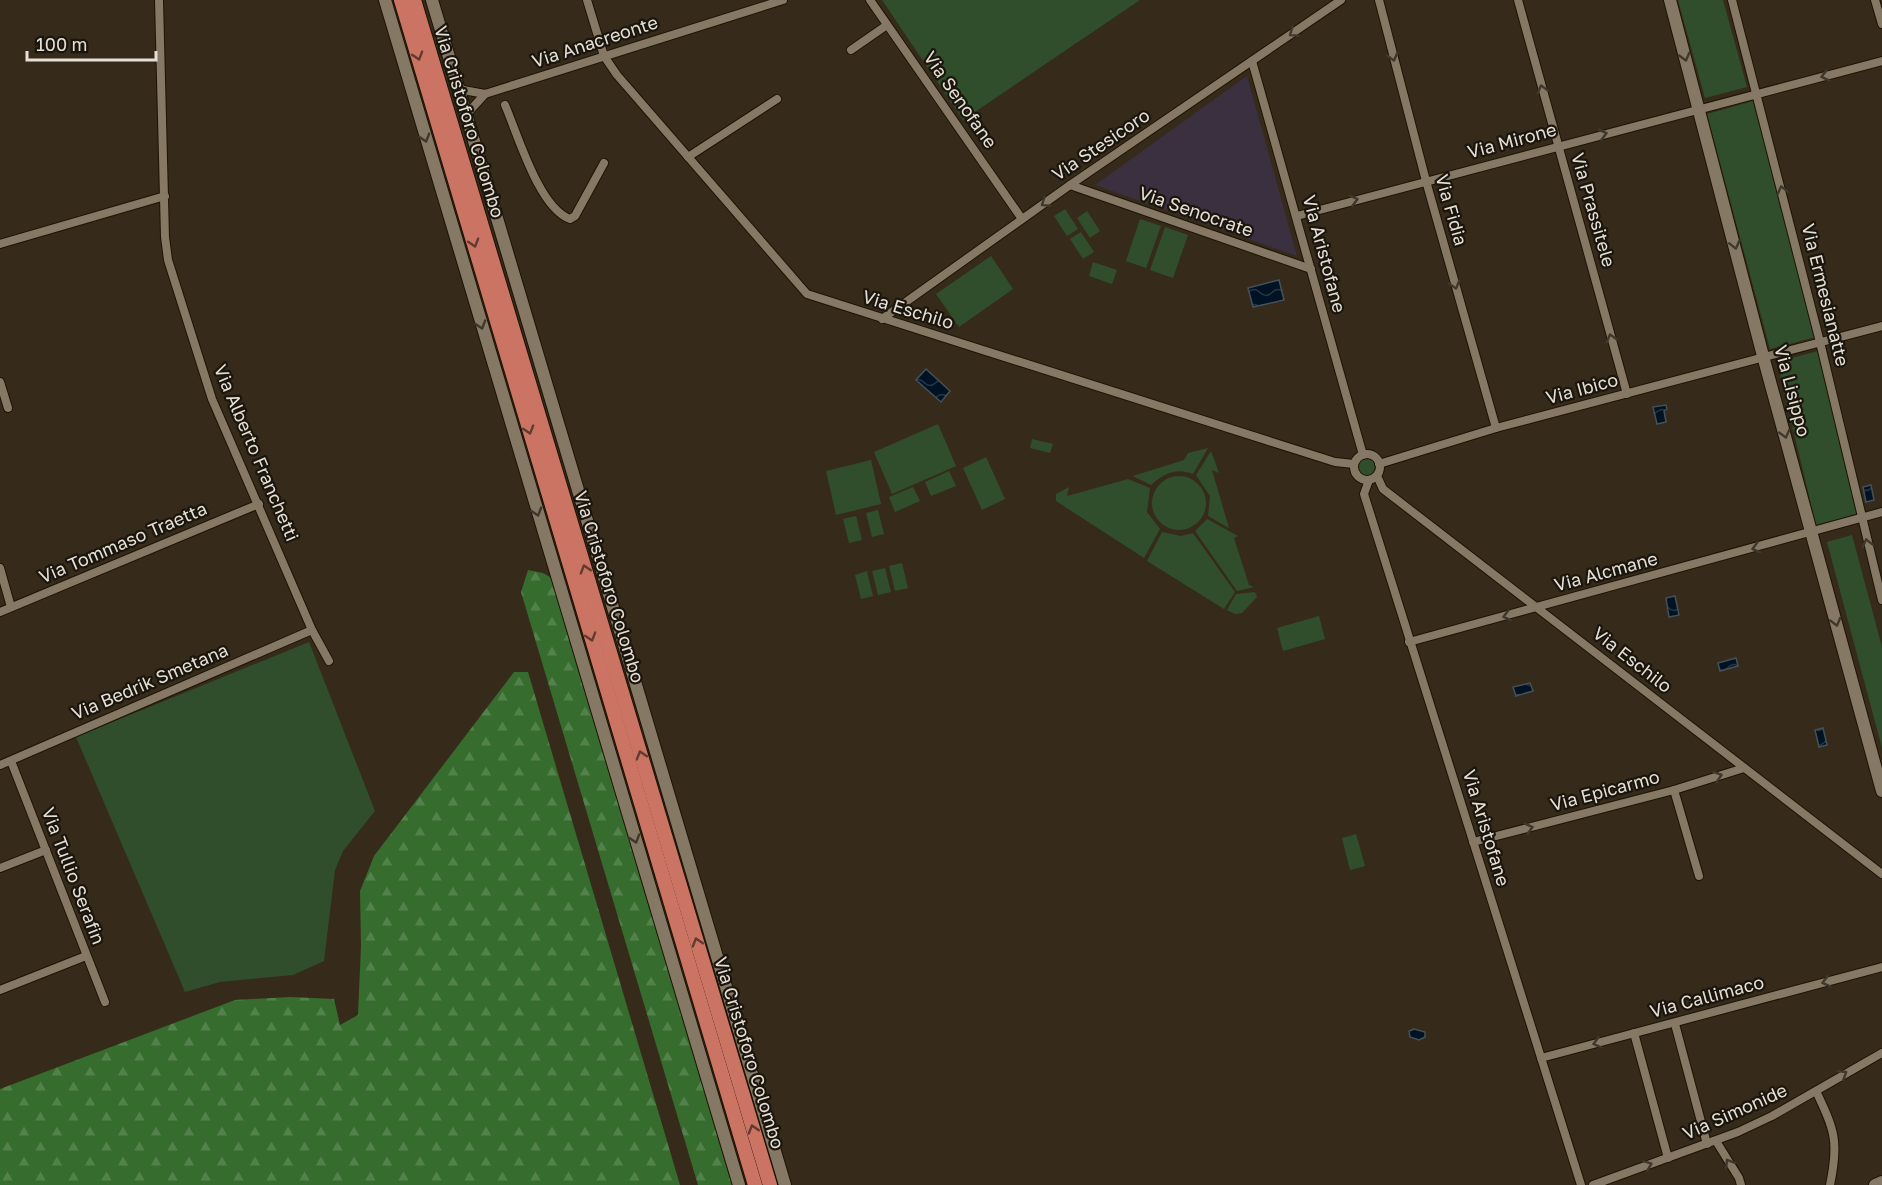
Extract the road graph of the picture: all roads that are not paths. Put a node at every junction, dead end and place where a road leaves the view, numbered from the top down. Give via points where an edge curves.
1 (159, 0) edge
2 (385, 0) edge
3 (401, 0) edge
4 (414, 0) edge
5 (432, 0) edge
6 (587, 0) edge
7 (783, 0) edge
8 (870, 0) edge
9 (1341, 0) edge
10 (1379, 0) edge
11 (1518, 0) edge
12 (1670, 0) edge
13 (1732, 0) edge
14 (1875, 0) edge
15 (1882, 24) edge
16 (887, 25) junction
17 (850, 50) dead end
18 (604, 56) junction
19 (1252, 61) junction
20 (1882, 62) edge
21 (458, 89) junction
22 (1757, 93) junction
23 (485, 94) junction
24 (777, 99) dead end
25 (506, 105) dead end
26 (1700, 109) junction
27 (465, 116) junction
28 (1558, 146) junction
29 (688, 157) junction
30 (604, 163) dead end
31 (1425, 181) junction
32 (1071, 185) junction
33 (165, 195) junction
34 (1298, 216) junction
35 (1022, 219) junction
36 (0, 243) edge
37 (1311, 269) junction
38 (882, 319) junction
39 (1882, 326) edge
40 (1821, 342) junction
41 (1763, 356) junction
42 (0, 382) edge
43 (1627, 394) junction
44 (8, 408) dead end
45 (1496, 428) junction
46 (1363, 455) junction
47 (1354, 464) junction
48 (1379, 464) junction
49 (1373, 478) junction
50 (259, 504) junction
51 (1882, 512) edge
52 (1861, 518) junction
53 (1812, 533) junction
54 (0, 568) edge
55 (1882, 600) edge
56 (11, 607) junction
57 (1537, 608) junction
58 (0, 612) edge
59 (312, 630) junction
60 (1409, 642) junction
61 (329, 661) dead end
62 (11, 760) junction
63 (0, 765) edge
64 (1744, 768) junction
65 (1674, 790) junction
66 (1882, 791) edge
67 (1473, 842) junction
68 (46, 849) junction
69 (0, 868) edge
70 (1882, 873) edge
71 (1699, 876) dead end
72 (86, 956) junction
73 (1882, 967) edge
74 (0, 990) edge
75 (105, 1002) dead end
76 (1675, 1024) junction
77 (1634, 1033) junction
78 (1882, 1053) edge
79 (1541, 1058) junction
80 (1816, 1091) junction
81 (1711, 1143) junction
82 (1668, 1158) junction
83 (1614, 1182) edge
84 (1882, 1182) edge
85 (739, 1185) edge
86 (755, 1185) edge
87 (770, 1185) edge
88 (785, 1185) edge
89 (1581, 1185) edge
90 (1593, 1185) edge
91 (1741, 1185) edge
92 (1830, 1185) edge
93 (1875, 1185) edge

1 - 33 street, Via Alberto Franchetti
2 -> 85 street
3 -> 86 main road, Via Cristoforo Colombo
87 -> 4 main road, Via Cristoforo Colombo
5 - 21 street, Via Cristoforo Colombo
6 - 18 street, Via Eschilo
7 - 18 street, Via Anacreonte
8 - 16 street, Via Senofane
9 -> 19 street, Via Stesicoro
10 -> 31 street, Via Fidia
28 -> 11 street, Via Prassitele
12 -> 26 street, Via Lisippo
13 - 22 street, Via Ermesianatte
14 - 15 street
16 - 17 street
16 - 35 street, Via Senofane
18 - 23 street, Via Anacreonte
18 - 29 street, Via Eschilo
19 - 32 street, Via Stesicoro
19 - 34 street, Via Aristofane
20 -> 22 street, Via Mirone
21 - 23 street, Via Anacreonte
21 - 27 street, Via Cristoforo Colombo
22 - 26 street, Via Mirone
40 -> 22 street, Via Ermesianatte
23 - 27 street
24 - 29 street
25 - 30 street via 541,188 558,214 570,219 575,216
28 -> 26 street, Via Mirone
26 -> 41 street, Via Lisippo
27 - 88 street, Via Cristoforo Colombo
28 - 31 street, Via Mirone
43 -> 28 street, Via Prassitele
29 - 38 street, Via Eschilo via 802,290 817,299
34 -> 31 street, Via Mirone
31 -> 45 street, Via Fidia
32 -> 35 street, Via Stesicoro
32 - 37 street, Via Senocrate
33 - 36 street
33 - 50 street, Via Alberto Franchetti via 165,237 173,278 212,399
34 - 37 street, Via Aristofane
35 - 38 street, Via Stesicoro
37 - 46 street, Via Aristofane
38 - 47 street, Via Eschilo via 1335,462
39 - 40 street, Via Ibico
40 - 41 street, Via Ibico
40 - 52 street, Via Ermesianatte
41 - 43 street, Via Ibico
41 -> 53 street, Via Lisippo
42 - 44 street
43 - 45 street, Via Ibico
45 - 48 street, Via Ibico
46 - 47 street
46 - 48 street via 1373,456
47 - 49 street via 1359,478
48 - 49 street
49 - 57 street, Via Eschilo
49 - 60 street, Via Aristofane via 1364,494
50 - 56 street, Via Tommaso Traetta
50 - 59 street, Via Alberto Franchetti
51 - 52 street, Via Alcmane
52 - 53 street, Via Alcmane
55 -> 52 street, Via Ermesianatte
53 -> 57 street, Via Alcmane
53 -> 66 street, Via Lisippo
54 - 56 street
56 - 58 street, Via Tommaso Traetta
57 -> 60 street, Via Alcmane
57 - 64 street, Via Eschilo
59 - 61 street, Via Alberto Franchetti
59 - 62 street, Via Bedrik Smetana
60 - 67 street, Via Aristofane
62 - 63 street, Via Bedrik Smetana
62 - 68 street, Via Tullio Serafin
65 -> 64 street, Via Epicarmo
64 - 70 street, Via Eschilo
67 -> 65 street, Via Epicarmo
65 - 71 street
67 - 79 street, Via Aristofane
68 - 69 street
68 - 72 street, Via Tullio Serafin
72 - 74 street
72 - 75 street, Via Tullio Serafin
73 -> 76 street, Via Callimaco
76 - 77 street, Via Callimaco
76 - 81 street
77 -> 79 street, Via Callimaco
77 - 82 street
80 -> 78 street, Via Simonide
79 - 89 street, Via Aristofane
80 - 81 street, Via Simonide
80 - 92 street via 1836,1138
81 - 82 street, Via Simonide
91 -> 81 street
83 -> 82 street, Via Simonide
83 - 90 street, Via Simonide
84 - 93 street

